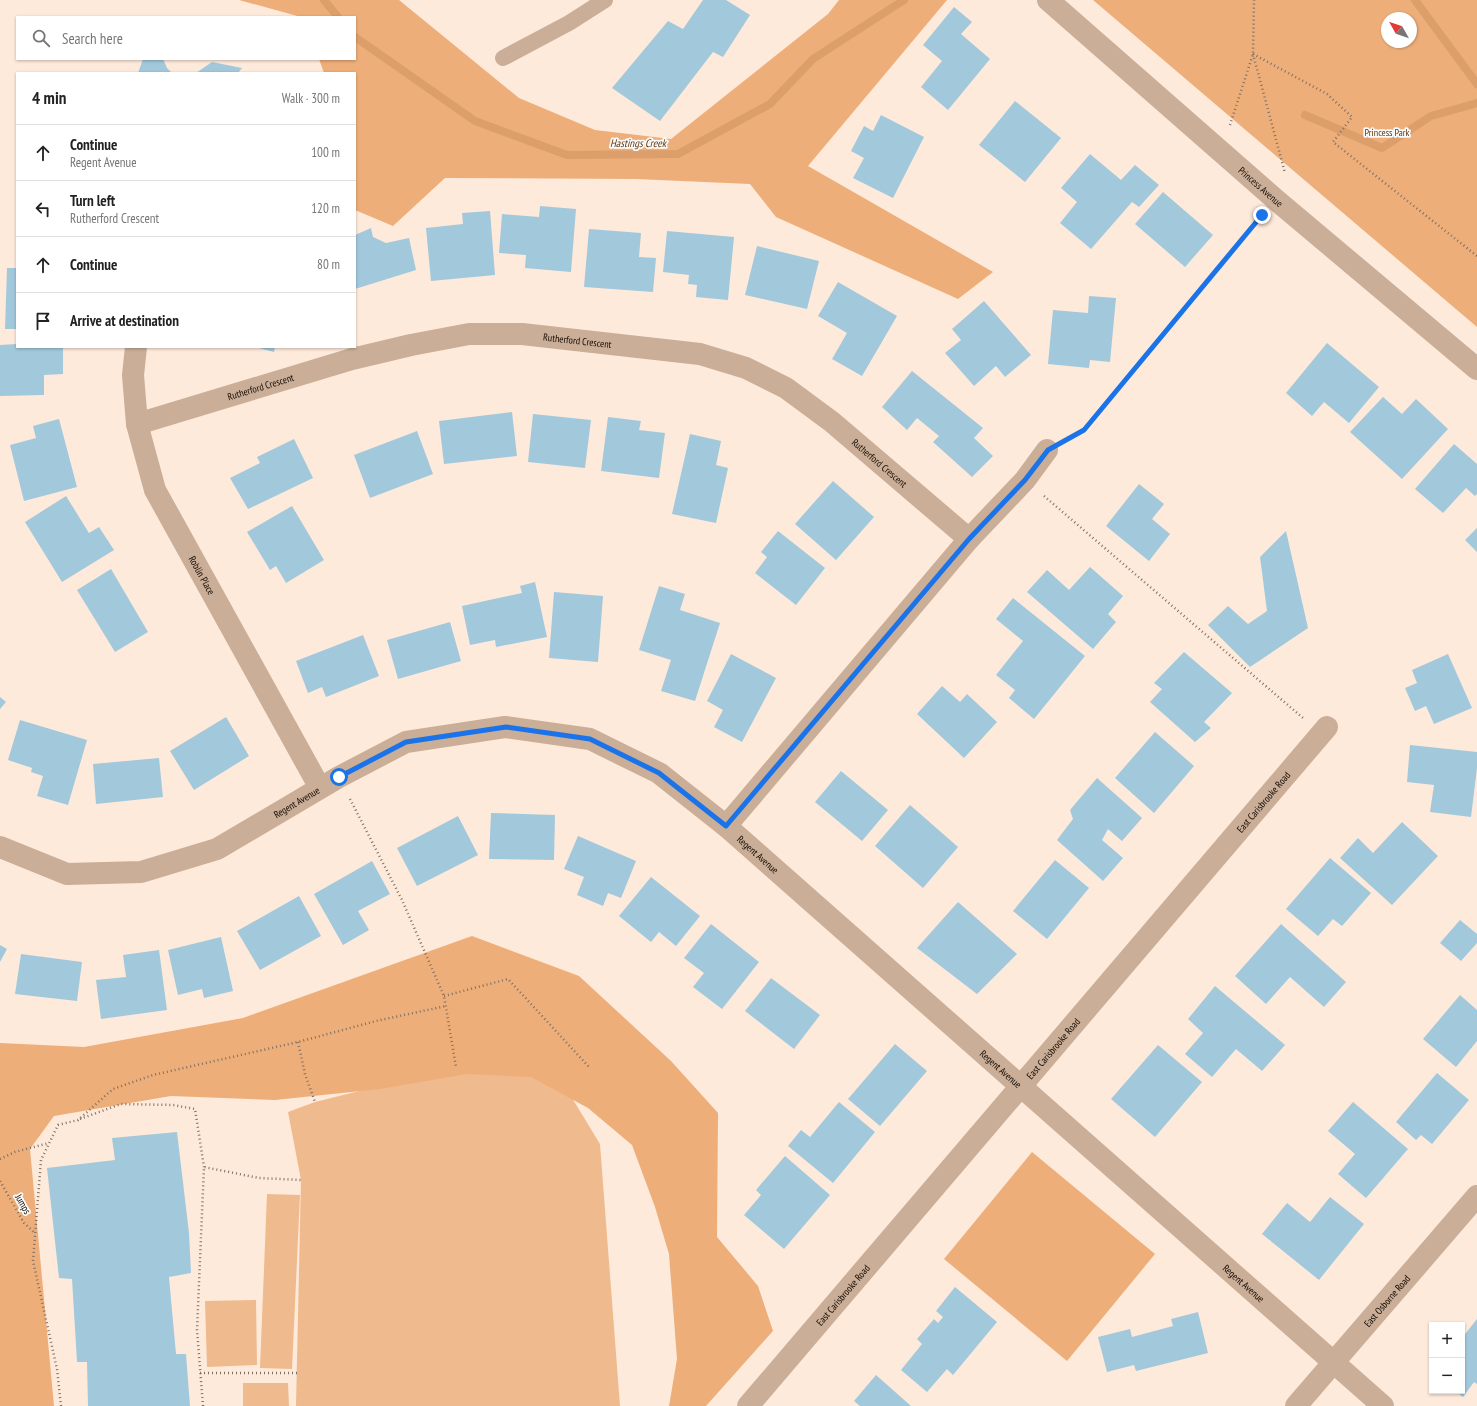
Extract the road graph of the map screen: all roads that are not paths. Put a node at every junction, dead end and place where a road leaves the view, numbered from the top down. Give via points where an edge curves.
1 (605, 0) edge
2 (1048, 0) edge
3 (503, 58) dead end
4 (136, 348) edge
5 (1477, 369) edge
6 (137, 424) junction
7 (1048, 450) road end
8 (969, 539) junction
9 (1324, 730) road end
10 (320, 788) junction
11 (726, 826) junction
12 (0, 848) edge
13 (1021, 1086) junction
14 (1477, 1196) edge
15 (1334, 1362) junction
16 (748, 1406) edge
17 (1296, 1406) edge
18 (1383, 1406) edge

1 - 3 lane via 569,23
2 - 5 street, Princess Avenue via 1275,199
4 - 6 street, Roblin Place via 133,376
6 - 8 street, Rutherford Crescent via 352,359 411,344 469,334 522,334 700,354 746,368 786,388 832,422
6 - 10 street, Roblin Place via 155,490
7 - 8 street via 1025,480
8 - 11 street
9 - 13 street, East Carisbrooke Road
10 - 11 street, Regent Avenue via 406,742 506,727 590,739 659,773
10 - 12 street, Regent Avenue via 217,849 141,872 67,874
11 - 13 street, Regent Avenue
13 - 15 street, Regent Avenue
13 - 16 street, East Carisbrooke Road
14 - 15 street, East Osborne Road
15 - 17 street, East Osborne Road
15 - 18 street, Regent Avenue

